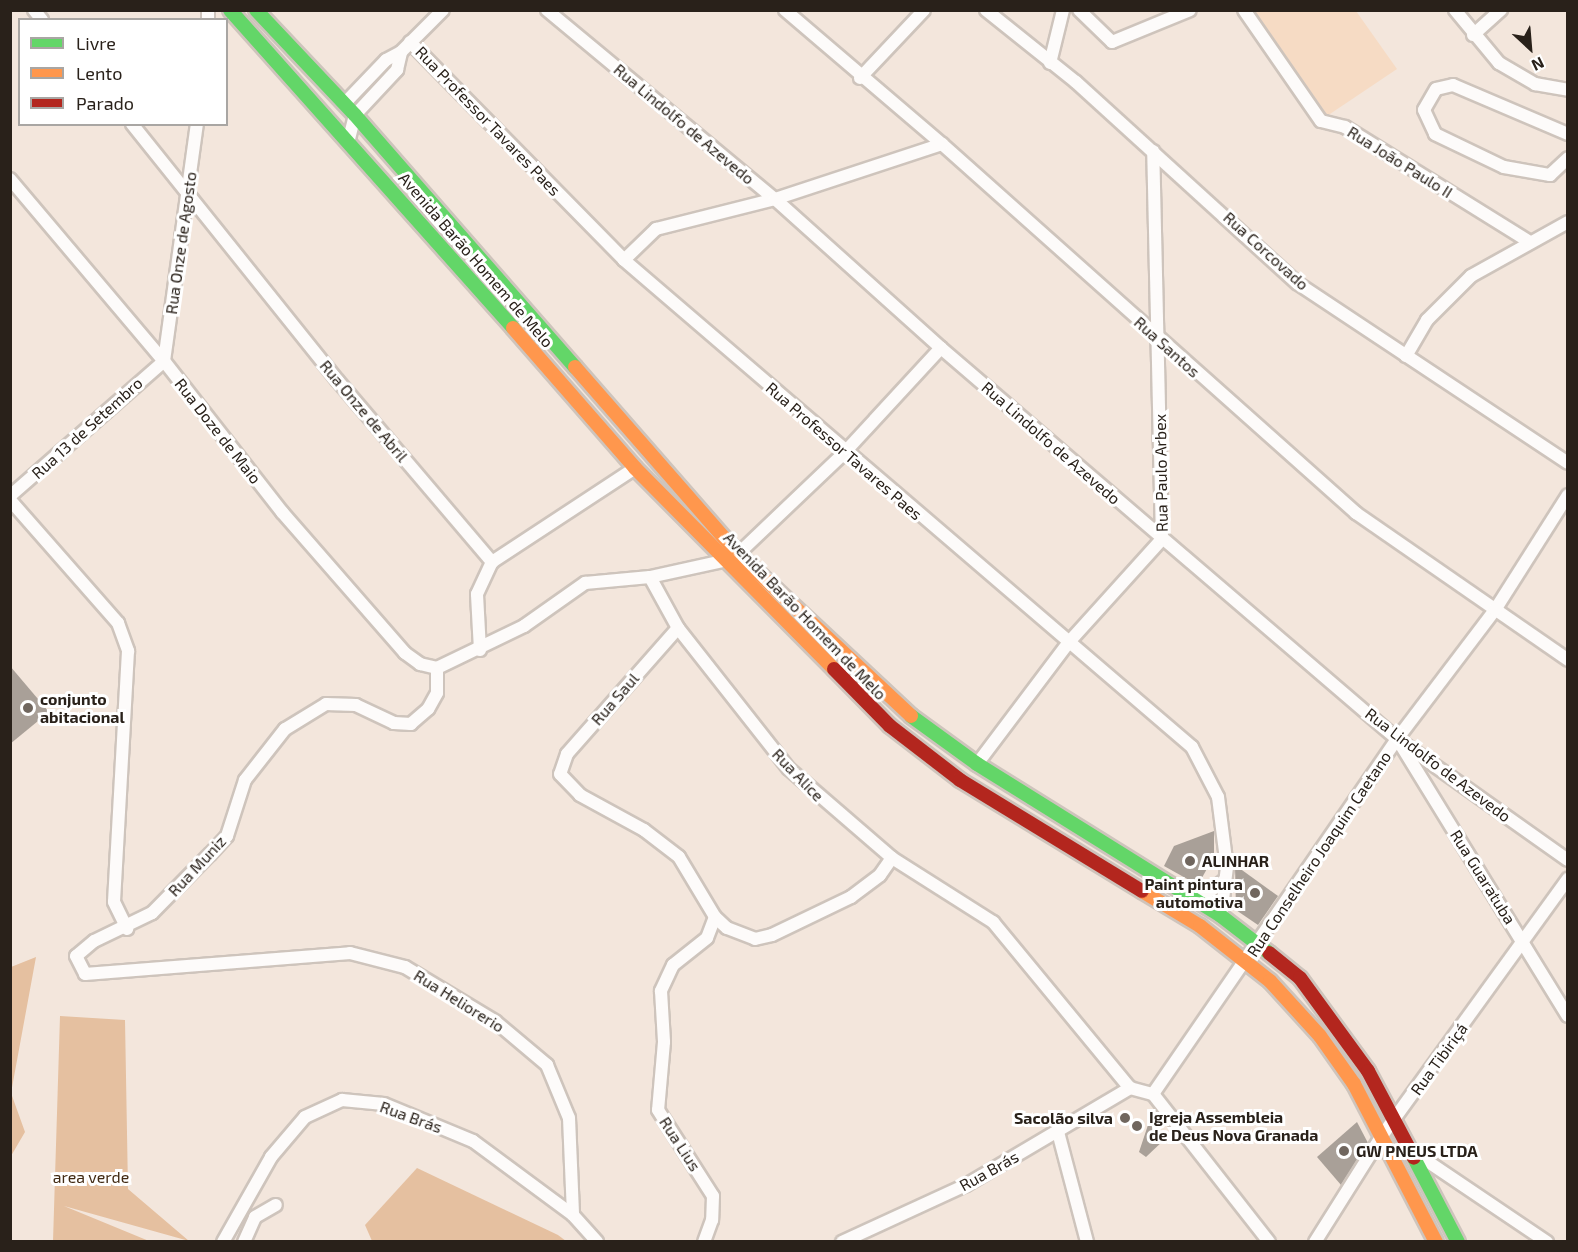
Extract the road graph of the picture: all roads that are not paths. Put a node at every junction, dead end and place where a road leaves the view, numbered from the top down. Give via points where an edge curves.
1 (230, 10) edge
2 (256, 10) edge
3 (443, 10) edge
4 (546, 10) edge
5 (785, 10) edge
6 (924, 10) edge
7 (986, 10) edge
8 (1063, 10) edge
9 (1079, 10) edge
10 (1190, 10) edge
11 (1244, 10) edge
12 (1455, 10) edge
13 (1501, 10) edge
14 (1473, 35) junction
15 (410, 42) junction
16 (401, 52) junction
17 (1050, 63) junction
18 (860, 78) junction
19 (1566, 87) edge
20 (344, 104) junction
21 (355, 115) junction
22 (134, 126) edge
23 (197, 126) edge
24 (1568, 134) edge
25 (349, 139) junction
26 (942, 144) junction
27 (1153, 151) junction
28 (1568, 158) edge
29 (11, 180) edge
30 (190, 192) junction
31 (775, 199) junction
32 (1568, 222) edge
33 (1530, 242) junction
34 (624, 260) junction
35 (1158, 339) junction
36 (941, 348) junction
37 (1406, 357) junction
38 (164, 361) junction
39 (844, 453) junction
40 (1568, 463) edge
41 (635, 468) junction
42 (1568, 495) edge
43 (10, 498) edge
44 (1162, 539) junction
45 (733, 557) junction
46 (492, 562) junction
47 (650, 577) junction
48 (1495, 610) junction
49 (678, 628) junction
50 (1069, 642) junction
51 (480, 650) junction
52 (1568, 660) edge
53 (436, 668) junction
54 (1397, 739) junction
55 (977, 764) junction
56 (892, 858) junction
57 (1568, 860) edge
58 (1568, 879) edge
59 (1225, 880) junction
60 (1197, 901) junction
61 (715, 916) junction
62 (1221, 916) junction
63 (127, 929) junction
64 (1523, 941) junction
65 (1258, 942) junction
66 (76, 956) joint
67 (1248, 960) junction
68 (1568, 1016) edge
69 (1130, 1088) junction
70 (1153, 1094) junction
71 (1395, 1120) junction
72 (1058, 1132) junction
73 (1382, 1137) junction
74 (1412, 1150) junction
75 (276, 1205) dead end
76 (573, 1215) junction
77 (223, 1242) edge
78 (244, 1242) edge
79 (597, 1242) edge
80 (704, 1242) edge
81 (843, 1242) edge
82 (1087, 1242) edge
83 (1269, 1242) edge
84 (1315, 1242) edge
85 (1436, 1242) edge
86 (1458, 1242) edge
87 (1547, 1242) edge

1 - 25 main road, Avenida Barão Homem de Melo
2 - 20 main road, Avenida Barão Homem de Melo
3 - 15 street
4 - 31 street, Rua Lindolfo de Azevedo
5 - 18 street, Rua Santos
6 - 18 street
7 - 17 street, Rua Corcovado
8 - 17 street
9 - 10 street via 1112,42
11 - 33 street, Rua João Paulo II via 1321,121 1345,127
12 - 14 street
13 - 14 street
14 - 19 street via 1499,63 1534,84
15 - 16 street
15 - 34 street, Rua Professor Tavares Paes
16 - 20 street via 386,60
16 - 21 street via 397,70
17 - 27 street, Rua Corcovado
18 - 26 street, Rua Santos
20 - 21 main road, Avenida Barão Homem de Melo
21 - 25 street
21 - 45 main road, Avenida Barão Homem de Melo
22 - 30 street, Rua Onze de Abril
23 - 30 street, Rua Onze de Agosto
24 - 28 street via 1453,85 1436,89 1424,110 1436,134 1504,167 1536,176 1559,171
25 - 41 main road, Avenida Barão Homem de Melo
26 - 31 street
26 - 35 street, Rua Santos
27 - 35 street, Rua Paulo Arbex
27 - 37 street, Rua Corcovado via 1297,283
29 - 38 street, Rua Doze de Maio
30 - 38 street, Rua Onze de Agosto
30 - 46 street, Rua Onze de Abril via 338,381
31 - 34 street via 656,229
31 - 36 street, Rua Lindolfo de Azevedo
32 - 33 street
33 - 37 street via 1471,276 1427,320
34 - 39 street, Rua Professor Tavares Paes
35 - 44 street, Rua Paulo Arbex
35 - 48 street, Rua Santos via 1356,513
36 - 39 street
36 - 44 street, Rua Lindolfo de Azevedo
37 - 40 street, Rua Corcovado
38 - 43 street, Rua 13 de Setembro
38 - 53 street, Rua Doze de Maio via 282,512 405,653 420,664
39 - 45 street
39 - 50 street, Rua Professor Tavares Paes
41 - 45 main road, Avenida Barão Homem de Melo via 689,522
41 - 46 street
42 - 48 street, Rua Conselheiro Joaquim Caetano
43 - 63 street via 118,623 129,651 114,902
44 - 50 street, Rua Paulo Arbex
44 - 54 street, Rua Lindolfo de Azevedo
45 - 47 street
45 - 55 main road, Avenida Barão Homem de Melo via 902,710
45 - 67 main road, Avenida Barão Homem de Melo via 825,664 890,726 960,780
46 - 51 street via 477,594
47 - 49 street, Rua Alice
47 - 51 street via 585,583
48 - 52 street, Rua Santos
48 - 54 street, Rua Conselheiro Joaquim Caetano
49 - 56 street, Rua Alice via 789,769
49 - 61 street, Rua Saul via 567,754 560,774 580,795 644,830 679,857
50 - 55 street, Rua Paulo Arbex
50 - 59 street, Rua Professor Tavares Paes via 1192,747 1218,797
51 - 53 street
53 - 63 street, Rua Muniz via 437,693 428,709 411,724 394,723 356,705 326,704 285,729 245,780 227,836 152,914
54 - 57 street, Rua Lindolfo de Azevedo
54 - 64 street, Rua Guaratuba
54 - 65 street, Rua Conselheiro Joaquim Caetano
55 - 60 main road, Avenida Barão Homem de Melo
56 - 61 street via 880,875 851,897 772,935 755,939 727,928
56 - 69 street, Rua Alice via 993,922
58 - 64 street, Rua Tibiriçá
59 - 60 street
59 - 62 street, Rua Professor Tavares Paes
60 - 62 main road, Avenida Barão Homem de Melo
61 - 80 street, Rua Lius via 707,938 673,965 661,991 664,1042 658,1110 713,1196
62 - 65 main road, Avenida Barão Homem de Melo
63 - 66 street, Rua Muniz via 93,941
64 - 68 street, Rua Guaratuba
64 - 71 street, Rua Tibiriçá
65 - 67 street, Rua Conselheiro Joaquim Caetano
65 - 71 main road, Avenida Barão Homem de Melo via 1300,978 1337,1024
66 - 76 street, Rua Heliorerio via 85,974 350,953 405,967 496,1022 547,1065 569,1118
67 - 70 street, Rua Conselheiro Joaquim Caetano
67 - 73 main road, Avenida Barão Homem de Melo via 1320,1036 1354,1084
69 - 70 street
69 - 72 street, Rua Brás
70 - 83 street
71 - 73 street, Rua Tibiriçá
71 - 74 main road, Avenida Barão Homem de Melo
72 - 81 street, Rua Brás via 966,1185
72 - 82 street
73 - 84 street, Rua Tibiriçá
73 - 85 main road, Avenida Barão Homem de Melo
74 - 86 main road, Avenida Barão Homem de Melo
74 - 87 street
75 - 78 street via 255,1217
76 - 77 street, Rua Brás via 473,1141 384,1104 342,1100 305,1117 271,1157
76 - 79 street, Rua Brás

